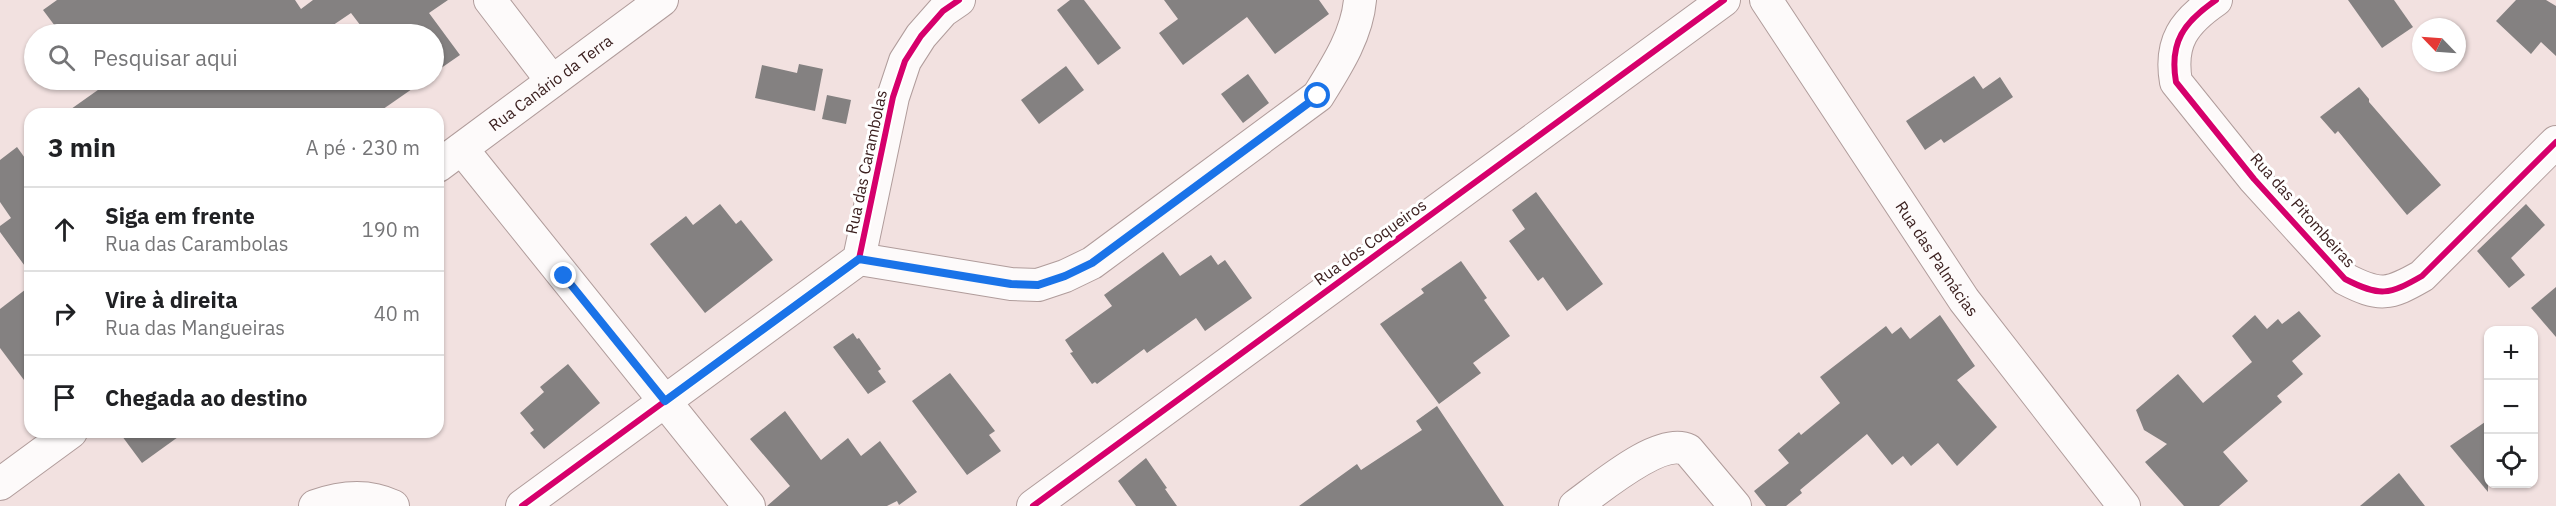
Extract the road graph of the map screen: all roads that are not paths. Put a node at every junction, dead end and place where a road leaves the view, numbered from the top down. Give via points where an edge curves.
1 (490, 0) edge
2 (662, 0) edge
3 (959, 0) edge
4 (1360, 0) edge
5 (1724, 0) edge
6 (1766, 0) edge
7 (2216, 0) edge
8 (552, 81) junction
9 (2556, 142) edge
10 (450, 157) edge
11 (859, 259) junction
12 (665, 401) junction
13 (63, 438) edge
14 (0, 484) edge
15 (315, 506) edge
16 (393, 506) edge
17 (522, 506) edge
18 (749, 506) edge
19 (1033, 506) edge
20 (1575, 506) edge
21 (1735, 506) edge
22 (2124, 506) edge

1 - 8 street
2 - 8 street, Rua Canário da Terra
3 - 11 street, Rua das Carambolas via 943,11 905,60 893,97
4 - 11 street, Rua das Carambolas via 1349,39 1318,96 1092,263 1038,285
5 - 19 street, Rua dos Coqueiros
6 - 22 street, Rua das Palmácias via 1964,300
7 - 9 street, Rua das Pitombeiras via 2186,24 2173,62 2176,82 2254,179 2345,279 2359,286 2396,291 2422,276
8 - 10 street, Rua Canário da Terra
10 - 12 street
11 - 12 street, Rua das Carambolas
12 - 17 street, Rua das Carambolas
12 - 18 street
13 - 14 street
15 - 16 street via 330,500 359,498
20 - 21 street via 1653,452 1672,446 1688,450

